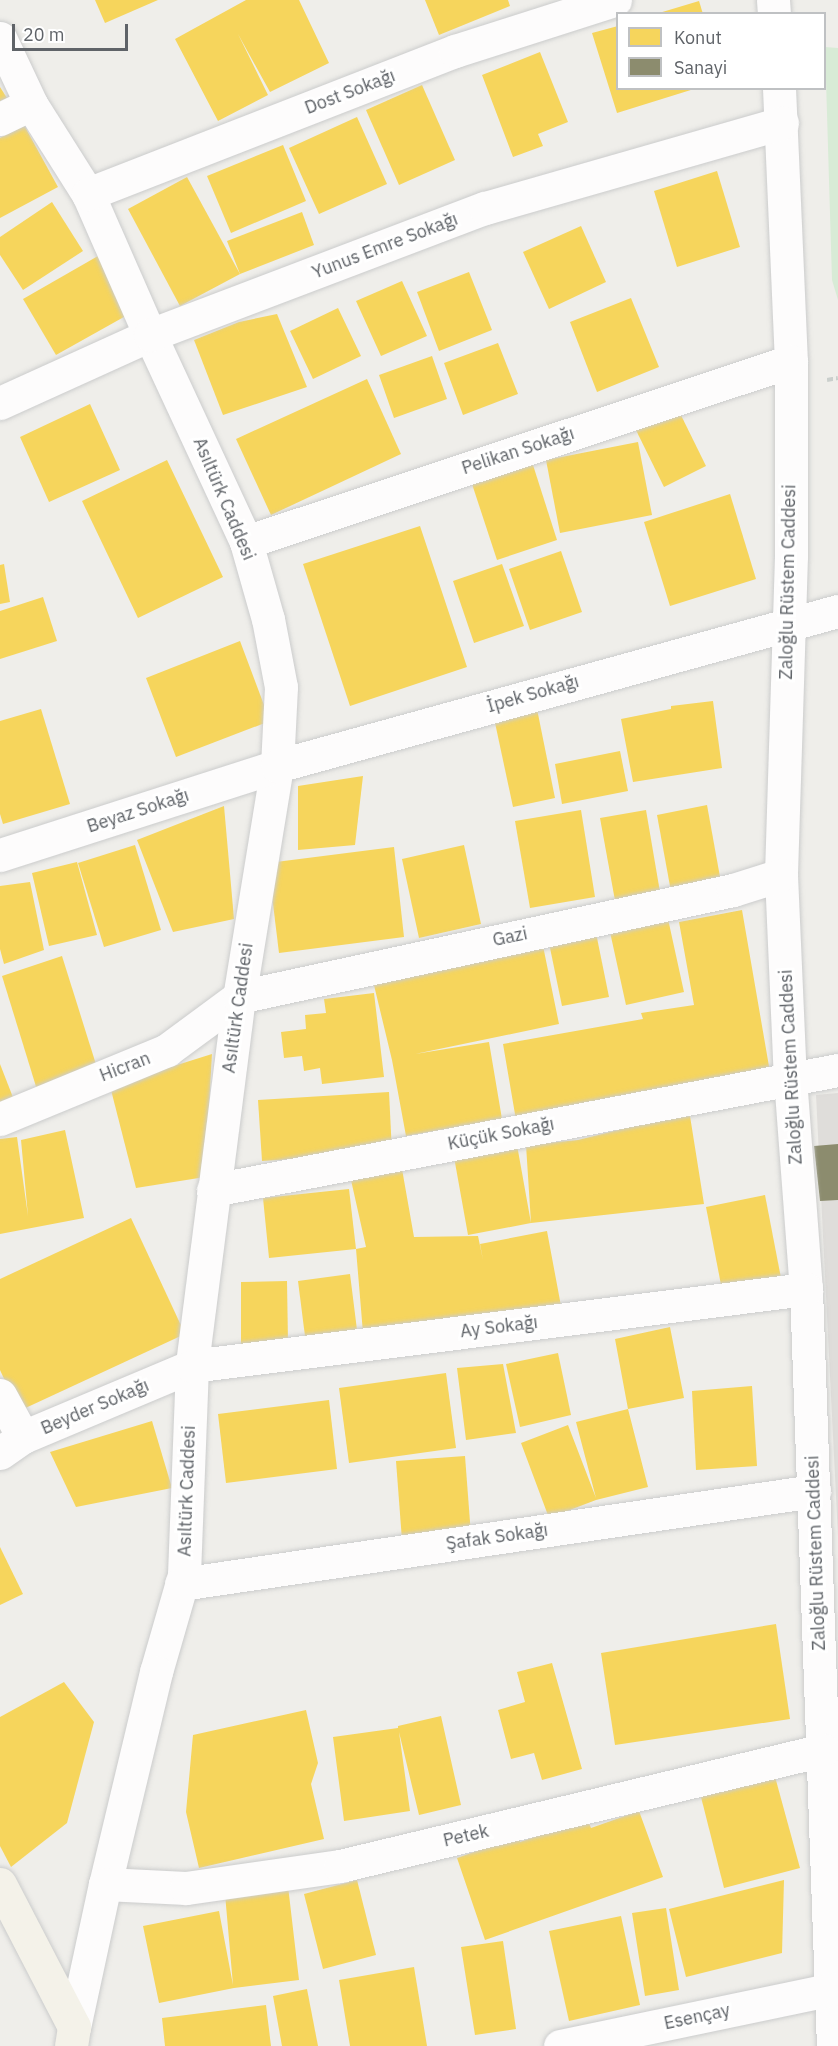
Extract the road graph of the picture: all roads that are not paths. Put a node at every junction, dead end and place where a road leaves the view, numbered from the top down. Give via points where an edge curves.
1 (615, 0) edge
2 (0, 38) edge
3 (779, 90) edge
4 (31, 104) junction
5 (0, 119) edge
6 (782, 123) junction
7 (88, 194) junction
8 (150, 335) junction
9 (791, 361) junction
10 (0, 403) edge
11 (246, 542) junction
12 (838, 611) edge
13 (788, 623) junction
14 (277, 766) junction
15 (0, 855) edge
16 (781, 875) junction
17 (238, 997) junction
18 (838, 1070) edge
19 (790, 1078) junction
20 (0, 1119) edge
21 (213, 1190) junction
22 (806, 1289) junction
23 (192, 1366) junction
24 (0, 1395) edge
25 (12, 1445) edge
26 (814, 1491) junction
27 (181, 1584) junction
28 (823, 1750) junction
29 (0, 1884) edge
30 (105, 1884) junction
31 (833, 1989) junction
32 (73, 2036) edge
33 (560, 2046) edge
34 (833, 2046) edge

1 - 7 street, Dost Sokağı via 455,51
2 - 4 street, Asıltürk Caddesi
3 - 6 street, Zaloğlu Rüstem Caddesi
4 - 5 street
4 - 7 street, Asıltürk Caddesi
6 - 8 street, Yunus Emre Sokağı via 485,208
6 - 9 street, Zaloğlu Rüstem Caddesi
7 - 8 street, Asıltürk Caddesi
8 - 10 street, Yunus Emre Sokağı
8 - 11 street, Asıltürk Caddesi
9 - 11 street, Pelikan Sokağı
9 - 13 street, Zaloğlu Rüstem Caddesi
11 - 14 street, Asıltürk Caddesi via 268,619 281,687
12 - 13 street, İpek Sokağı
13 - 14 street, İpek Sokağı
13 - 16 street, Zaloğlu Rüstem Caddesi
14 - 15 street, Beyaz Sokağı
14 - 17 street, Asıltürk Caddesi
16 - 17 street, Gazi via 733,890
16 - 19 street, Zaloğlu Rüstem Caddesi
17 - 20 street, Hicran via 166,1050
17 - 21 street, Asıltürk Caddesi
18 - 19 street, Küçük Sokağı
19 - 21 street, Küçük Sokağı
19 - 22 street, Zaloğlu Rüstem Caddesi
21 - 23 street, Asıltürk Caddesi
22 - 23 street, Ay Sokağı
22 - 26 street, Zaloğlu Rüstem Caddesi
23 - 25 street, Beyder Sokağı
23 - 27 street, Asıltürk Caddesi
24 - 25 street
26 - 27 street, Şafak Sokağı
26 - 28 street, Zaloğlu Rüstem Caddesi
27 - 30 street, Asıltürk Caddesi
28 - 30 street, Petek via 340,1866 186,1888
28 - 31 street, Zaloğlu Rüstem Caddesi
29 - 32 main road
30 - 32 street, Asıltürk Caddesi
31 - 33 street, Esençay
31 - 34 street, Zaloğlu Rüstem Caddesi

